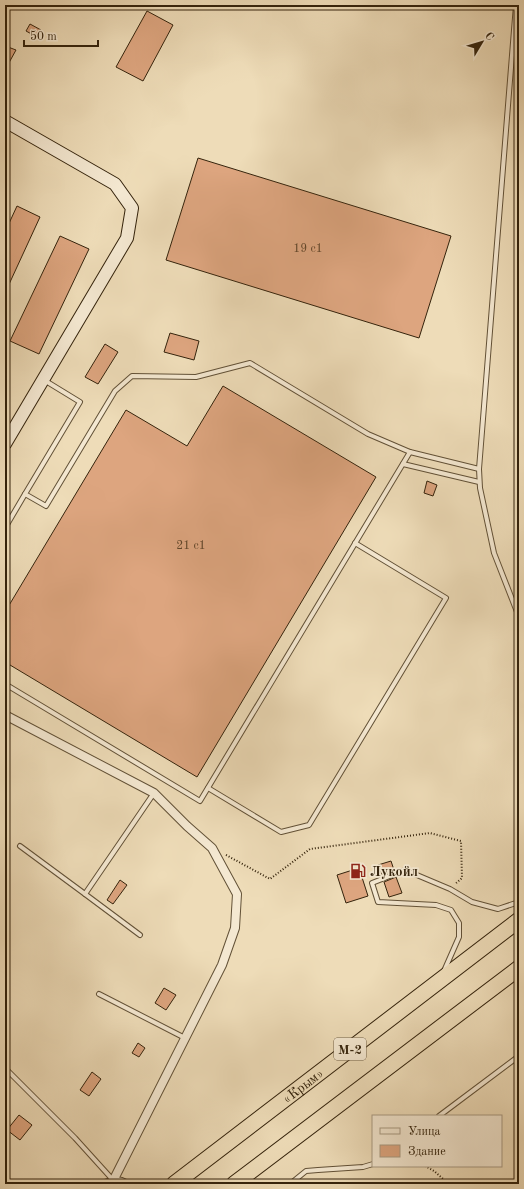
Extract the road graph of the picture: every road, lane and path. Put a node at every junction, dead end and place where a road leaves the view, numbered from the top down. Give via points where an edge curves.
1 (516, 5) edge
2 (5, 121) edge
3 (43, 380) junction
4 (5, 444) edge
5 (410, 452) junction
6 (403, 464) junction
7 (479, 469) junction
8 (480, 482) junction
9 (25, 494) junction
10 (5, 528) edge
11 (355, 544) junction
12 (519, 616) edge
13 (5, 684) edge
14 (5, 714) edge
15 (208, 788) junction
16 (154, 793) junction
17 (20, 846) dead end
18 (212, 848) junction
19 (450, 889) junction
20 (85, 894) junction
21 (519, 902) edge
22 (519, 920) edge
23 (140, 935) dead end
24 (519, 968) edge
25 (440, 980) junction
26 (99, 994) dead end
27 (185, 1038) junction
28 (519, 1056) edge
29 (5, 1068) edge
30 (440, 1115) edge
31 (372, 1164) edge
32 (427, 1167) edge
33 (113, 1181) junction
34 (177, 1181) edge
35 (105, 1184) edge
36 (126, 1184) edge
37 (234, 1184) edge
38 (290, 1184) edge
39 (449, 1184) edge

1 - 7 lane
2 - 3 street via 115,184 132,208 128,238
3 - 4 street
3 - 9 lane via 80,402
5 - 6 lane
5 - 7 lane
5 - 9 lane via 368,434 250,364 196,377 132,376 115,391 46,506
6 - 8 lane
6 - 11 lane
7 - 8 lane
8 - 12 lane via 494,553
9 - 10 lane
11 - 15 lane
11 - 15 lane via 446,598 442,605 309,825 281,832
13 - 15 lane via 200,801
14 - 16 street
16 - 18 street
16 - 20 lane
17 - 20 lane
18 - 19 path via 270,879 310,849 430,833 461,841 462,878
18 - 27 street via 237,894 235,928 222,965
19 - 21 lane via 472,902 498,909
19 - 25 lane via 405,870 372,883 378,902 436,905 451,910 459,923 459,937
20 - 23 lane
22 - 25 highway, «Крым» / М-2
24 - 37 highway, М-2
25 - 34 highway, «Крым» / М-2
26 - 27 lane
27 - 33 street
28 - 30 lane
29 - 33 lane via 75,1138
31 - 38 lane via 306,1171
32 - 39 path
33 - 35 street
33 - 36 street

